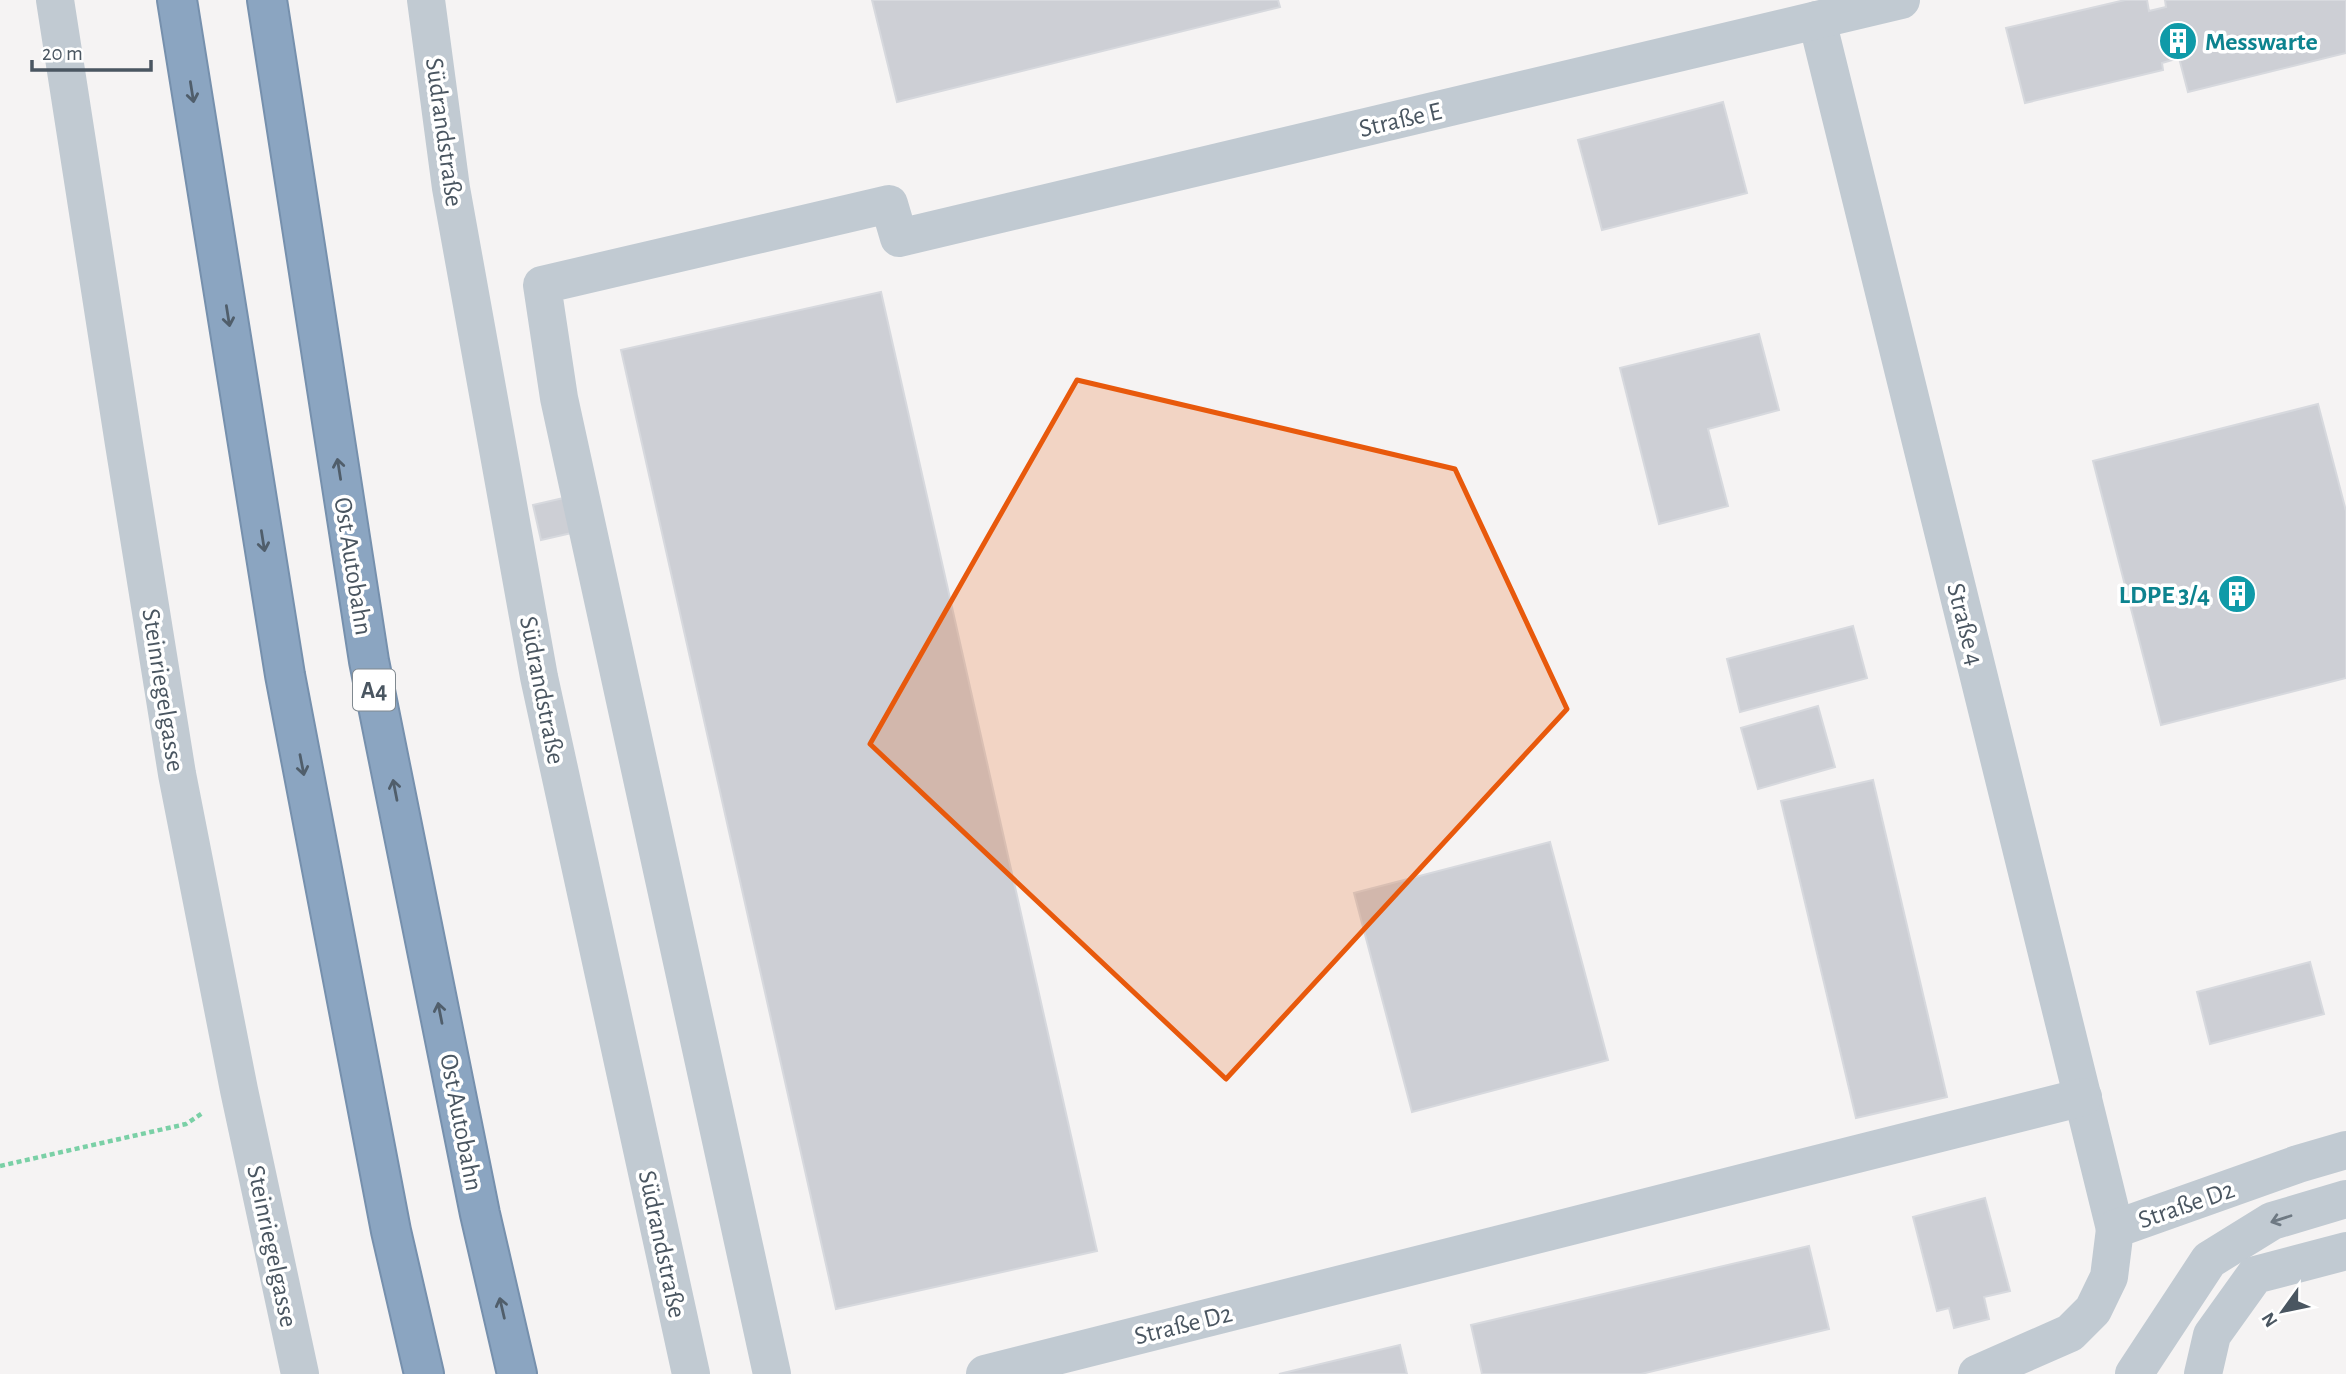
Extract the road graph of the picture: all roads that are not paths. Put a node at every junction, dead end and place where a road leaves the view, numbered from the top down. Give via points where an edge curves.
1 (55, 0) edge
2 (177, 0) edge
3 (267, 0) edge
4 (426, 0) edge
5 (1901, 0) edge
6 (1775, 14) edge
7 (1817, 20) junction
8 (2083, 1097) junction
9 (2346, 1150) edge
10 (2346, 1199) edge
11 (2115, 1229) junction
12 (2346, 1251) edge
13 (300, 1374) edge
14 (424, 1374) edge
15 (517, 1374) edge
16 (691, 1374) edge
17 (772, 1374) edge
18 (985, 1374) edge
19 (1977, 1374) edge
20 (2134, 1374) edge
21 (2203, 1374) edge

1 - 13 street, Steinriegelgasse via 177,774
2 -> 14 highway via 285,675 390,1231
15 -> 3 highway, Ost Autobahn / A4 via 480,1214 369,661
4 - 16 street, Südrandstraße via 451,188 539,677
5 - 7 street, Straße E
6 - 7 street, Straße E
6 - 17 street, Straße E via 899,238 890,204 542,285 558,398
7 - 8 street, Straße 4
8 - 11 street, Straße 4
8 - 18 street, Straße D2
9 - 11 street, Straße D2
10 -> 20 street via 2272,1221 2208,1260
11 - 19 street, Straße D2 via 2109,1277 2093,1310 2070,1333
12 - 21 street via 2255,1275 2212,1335

